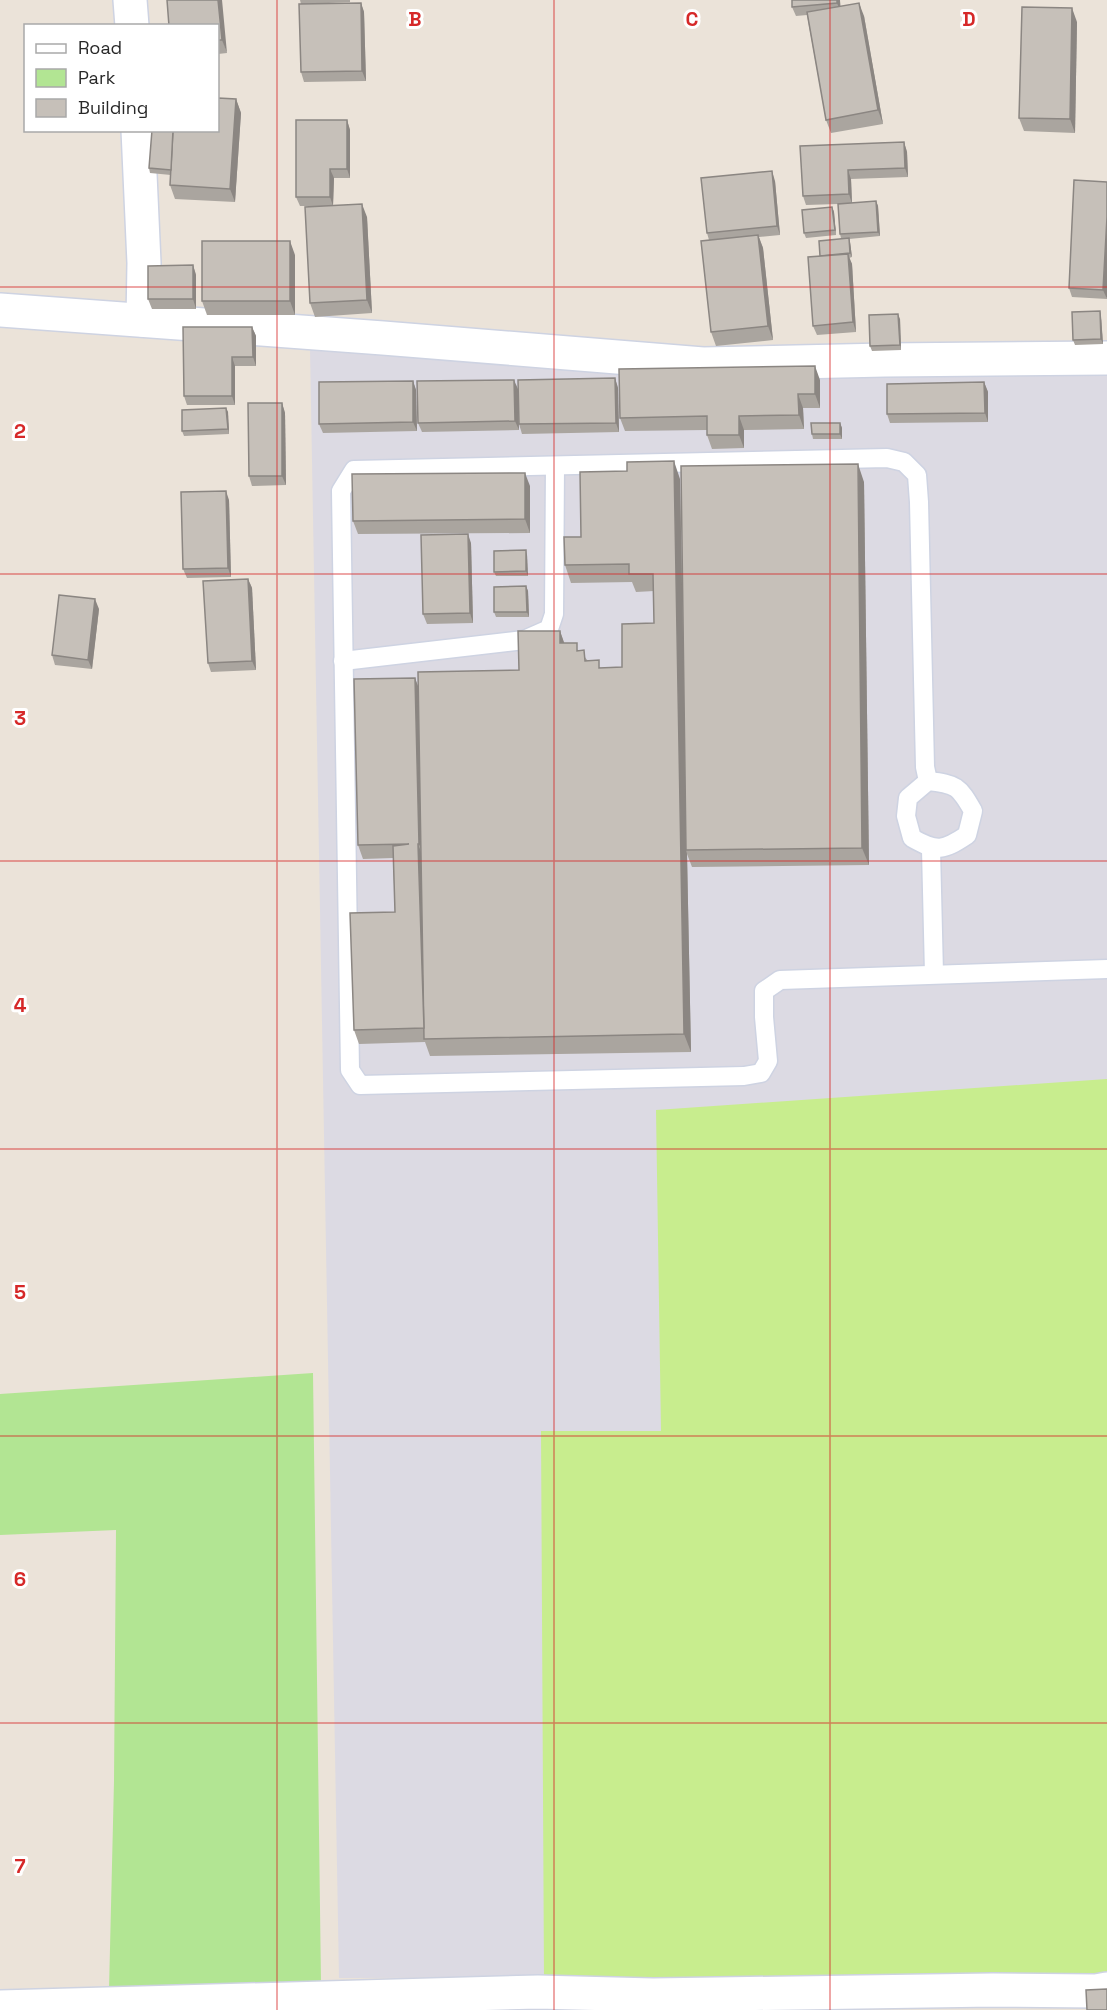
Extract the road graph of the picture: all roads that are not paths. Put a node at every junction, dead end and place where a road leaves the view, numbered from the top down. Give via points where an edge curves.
1 (130, 0) edge
2 (132, 24) edge
3 (138, 132) edge
4 (0, 310) edge
5 (143, 320) junction
6 (1107, 358) edge
7 (555, 466) junction
8 (344, 661) junction
9 (928, 781) junction
10 (931, 849) junction
11 (1107, 969) edge
12 (934, 974) junction
13 (1107, 1989) edge
14 (0, 2007) edge

1 - 2 street
3 - 5 street
4 - 5 street
5 - 6 street via 703,364
7 - 8 lane via 554,614 549,628 524,640
7 - 8 lane via 354,470 341,491
7 - 9 lane via 887,458 904,462 917,475 920,502
8 - 12 lane via 350,1070 360,1085 760,1073 768,1061 764,992 780,980
9 - 10 lane via 908,798 906,816 912,838
9 - 10 lane via 961,790 973,810 967,835 951,846
10 - 12 lane
11 - 12 lane
13 - 14 street via 653,1995 538,1992

